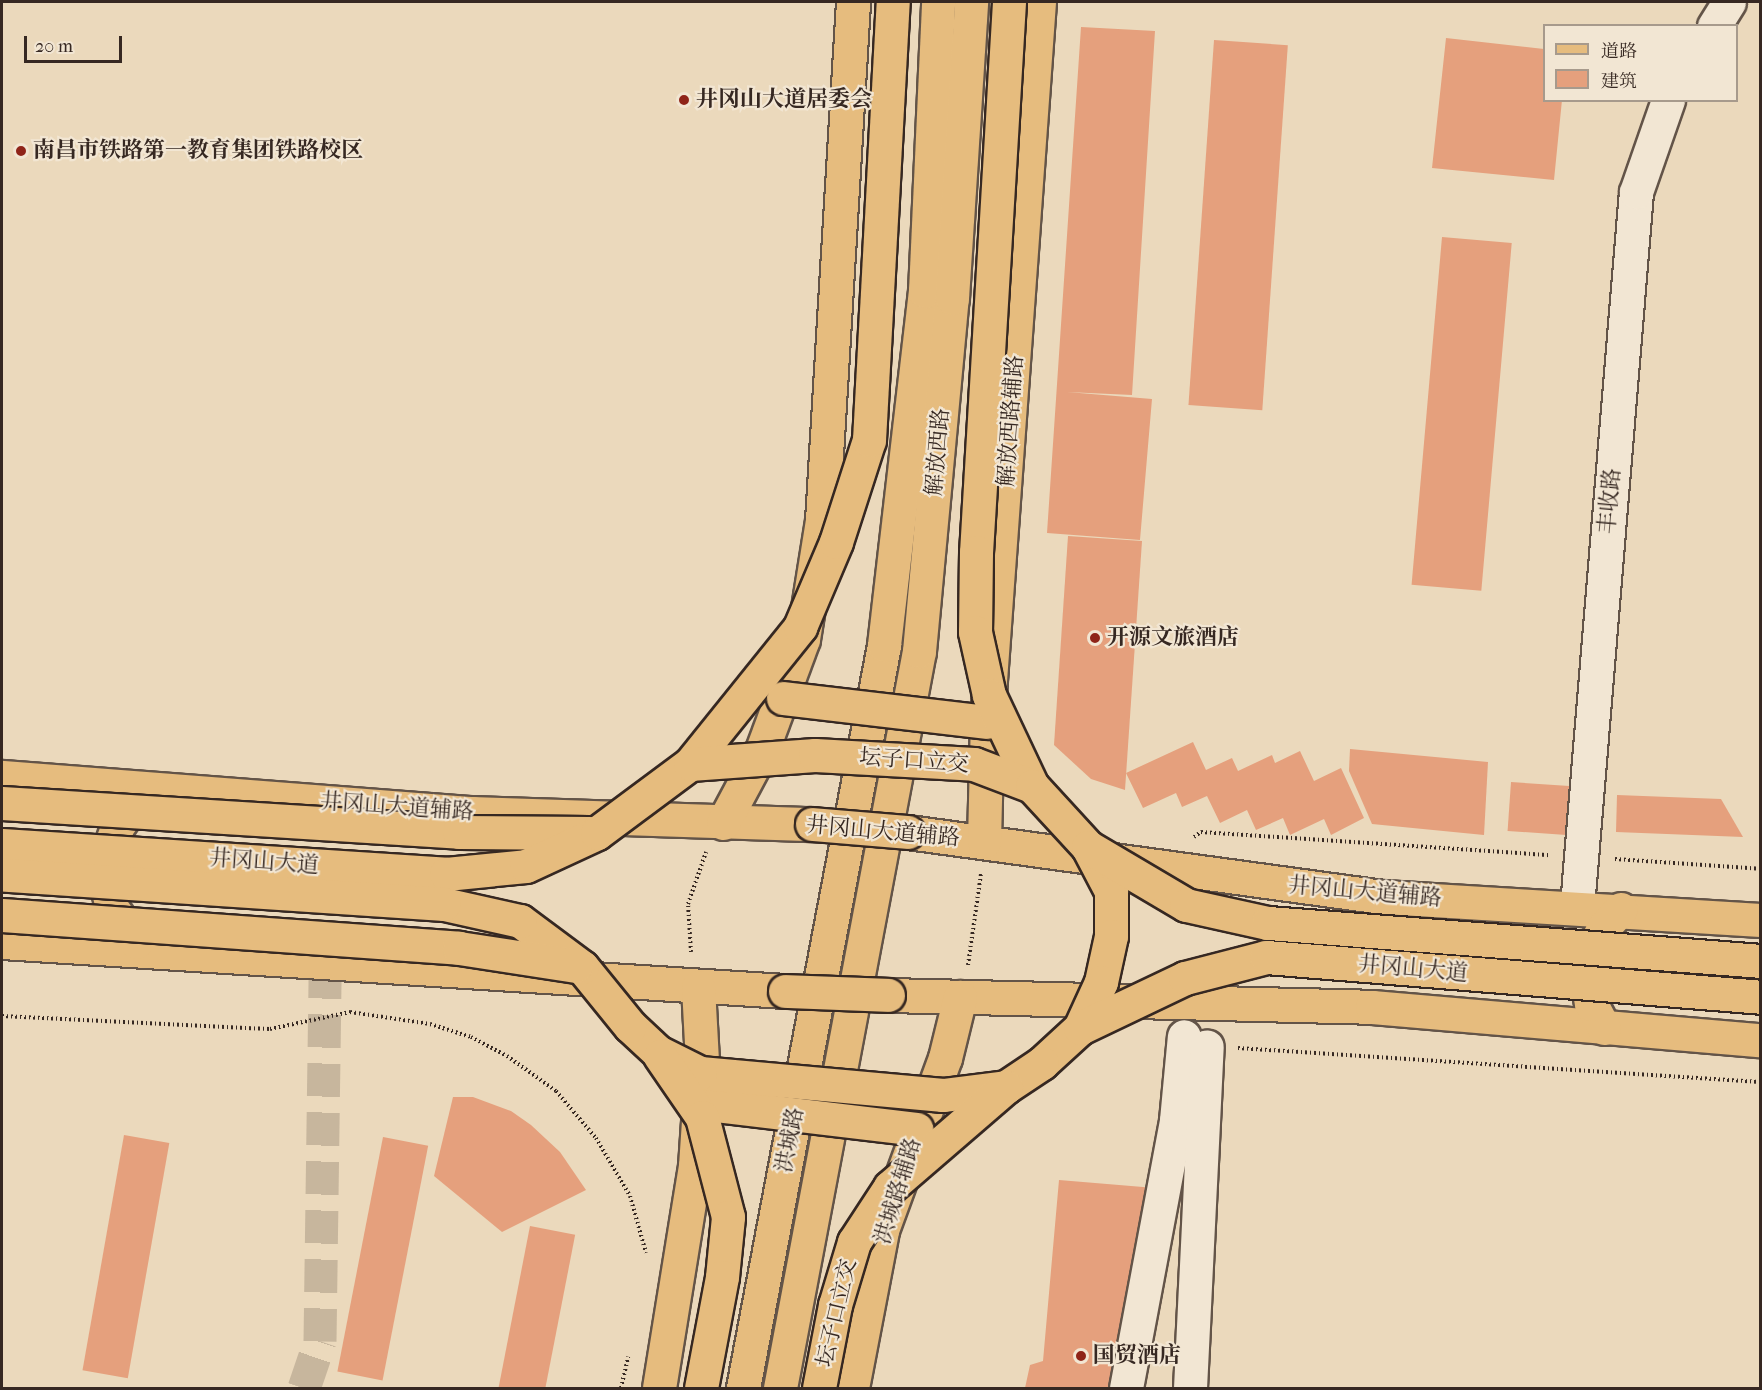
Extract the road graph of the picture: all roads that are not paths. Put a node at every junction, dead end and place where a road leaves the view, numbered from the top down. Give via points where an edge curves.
1 (853, 2) edge
2 (893, 2) edge
3 (938, 2) edge
4 (971, 2) edge
5 (1009, 2) edge
6 (1039, 2) edge
7 (1729, 2) edge
8 (1715, 24) edge
9 (1667, 102) edge
10 (783, 698) junction
11 (987, 722) junction
12 (690, 764) junction
13 (2, 777) edge
14 (1032, 786) junction
15 (155, 788) junction
16 (2, 803) edge
17 (723, 823) junction
18 (597, 833) junction
19 (984, 841) junction
20 (2, 845) edge
21 (1088, 847) junction
22 (2, 875) edge
23 (837, 892) joint
24 (1384, 897) junction
25 (872, 899) joint
26 (1577, 906) junction
27 (1621, 909) junction
28 (2, 915) edge
29 (1761, 920) edge
30 (520, 921) joint
31 (2, 942) edge
32 (145, 951) junction
33 (1761, 961) edge
34 (582, 967) junction
35 (698, 987) junction
36 (1761, 997) edge
37 (960, 998) junction
38 (1372, 1007) junction
39 (1080, 1028) junction
40 (1604, 1028) junction
41 (1761, 1040) edge
42 (658, 1052) junction
43 (1006, 1087) junction
44 (699, 1103) junction
45 (916, 1129) junction
46 (659, 1389) edge
47 (701, 1389) edge
48 (743, 1389) edge
49 (780, 1389) edge
50 (819, 1389) edge
51 (852, 1389) edge
52 (1126, 1389) edge
53 (1190, 1389) edge

1 - 10 main road via 822,521 803,639
2 - 12 main road, bridge via 869,440 836,542 800,627
3 - 23 main road, 解放西路 via 925,291 884,645
4 - 25 main road, 解放西路 via 952,297 919,651
5 - 14 main road, bridge via 976,552 975,632 989,695
6 - 11 main road, 解放西路辅路
7 - 8 street
9 - 26 street, 丰收路 via 1636,192
10 - 11 main road, bridge
10 - 17 main road via 762,750
11 - 19 main road, 解放西路辅路
12 - 14 main road, 坛子口立交, bridge via 803,755 907,758 974,764
12 - 18 main road, bridge
13 - 15 main road, 井冈山大道辅路
14 - 21 main road, 坛子口立交, bridge
15 - 17 main road, 井冈山大道辅路 via 472,813
15 - 32 main road via 133,804 117,827 107,862 112,908 125,932
16 - 18 main road, bridge via 459,832
17 - 19 main road, 井冈山大道辅路, bridge via 812,824
18 - 20 main road, 井冈山大道, bridge via 526,866 446,874
19 - 24 main road, 井冈山大道辅路 via 1152,868
21 - 33 main road, 井冈山大道, bridge via 1186,905 1268,923
21 - 39 main road, 坛子口立交, bridge via 1111,891 1111,936 1101,982
22 - 30 main road, 井冈山大道, bridge via 444,904
23 - 48 main road, 洪城路
24 - 26 main road, 井冈山大道辅路
24 - 38 main road via 1410,917 1420,948 1413,980 1402,993
25 - 49 main road, 洪城路
26 - 27 main road, 井冈山大道辅路
27 - 29 main road, 井冈山大道辅路
27 - 40 main road via 1591,952 1587,978 1591,1004
28 - 34 main road, bridge via 459,948
30 - 34 main road, 坛子口立交, bridge
31 - 32 main road
32 - 35 main road
34 - 42 main road, 坛子口立交, bridge via 630,1026
35 - 37 main road, bridge
35 - 44 main road via 702,1061
36 - 39 main road, 井冈山大道, bridge via 1266,957 1185,978
37 - 38 main road
37 - 45 main road, 洪城路辅路 via 945,1058
38 - 40 main road
39 - 43 main road, 坛子口立交, bridge via 1042,1063
40 - 41 main road
42 - 43 main road, 坛子口立交, bridge via 700,1073 747,1080 943,1095
42 - 47 main road, 坛子口立交, bridge via 702,1117 728,1218 722,1277
43 - 50 main road, 坛子口立交, bridge via 890,1187 854,1242 835,1305
44 - 45 main road, bridge
44 - 46 main road via 682,1260
45 - 51 main road, 洪城路辅路 via 882,1230
52 - 53 street via 1176,1120 1196,1041

